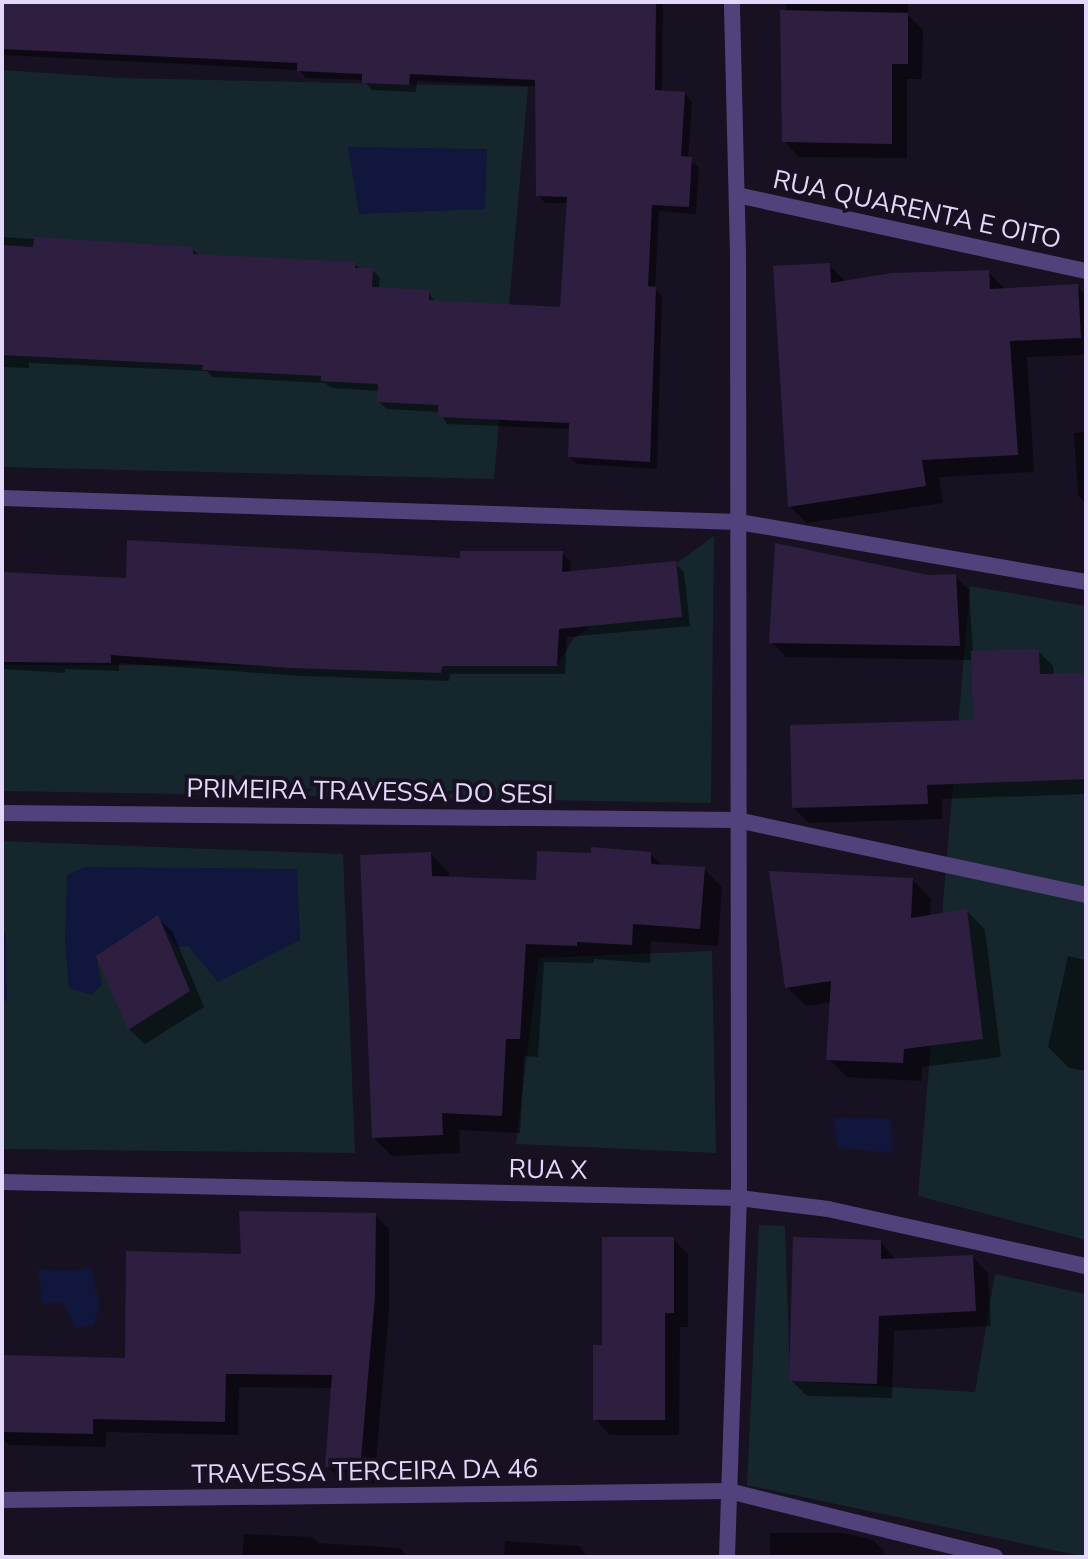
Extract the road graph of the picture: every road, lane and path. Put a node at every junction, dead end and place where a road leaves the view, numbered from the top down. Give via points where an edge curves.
1 (732, 2) edge
2 (737, 195) junction
3 (1086, 271) edge
4 (2, 498) edge
5 (739, 522) junction
6 (1086, 582) edge
7 (2, 813) edge
8 (737, 820) junction
9 (1086, 895) edge
10 (2, 1182) edge
11 (739, 1198) junction
12 (1086, 1266) edge
13 (729, 1491) junction
14 (2, 1500) edge
15 (727, 1557) edge
16 (995, 1557) edge

1 - 2 street
2 - 3 street, RUA QUARENTA E OITO
2 - 5 street
4 - 5 street
5 - 6 street
5 - 8 street
7 - 8 street, PRIMEIRA TRAVESSA DO SESI
8 - 9 street, PRIMEIRA TRAVESSA DO SESI
8 - 11 street
10 - 11 street, RUA X
11 - 12 street, RUA X via 828,1209
11 - 13 street
13 - 14 street, TRAVESSA TERCEIRA DA 46
13 - 15 street
13 - 16 street, TRAVESSA TERCEIRA DA 46

